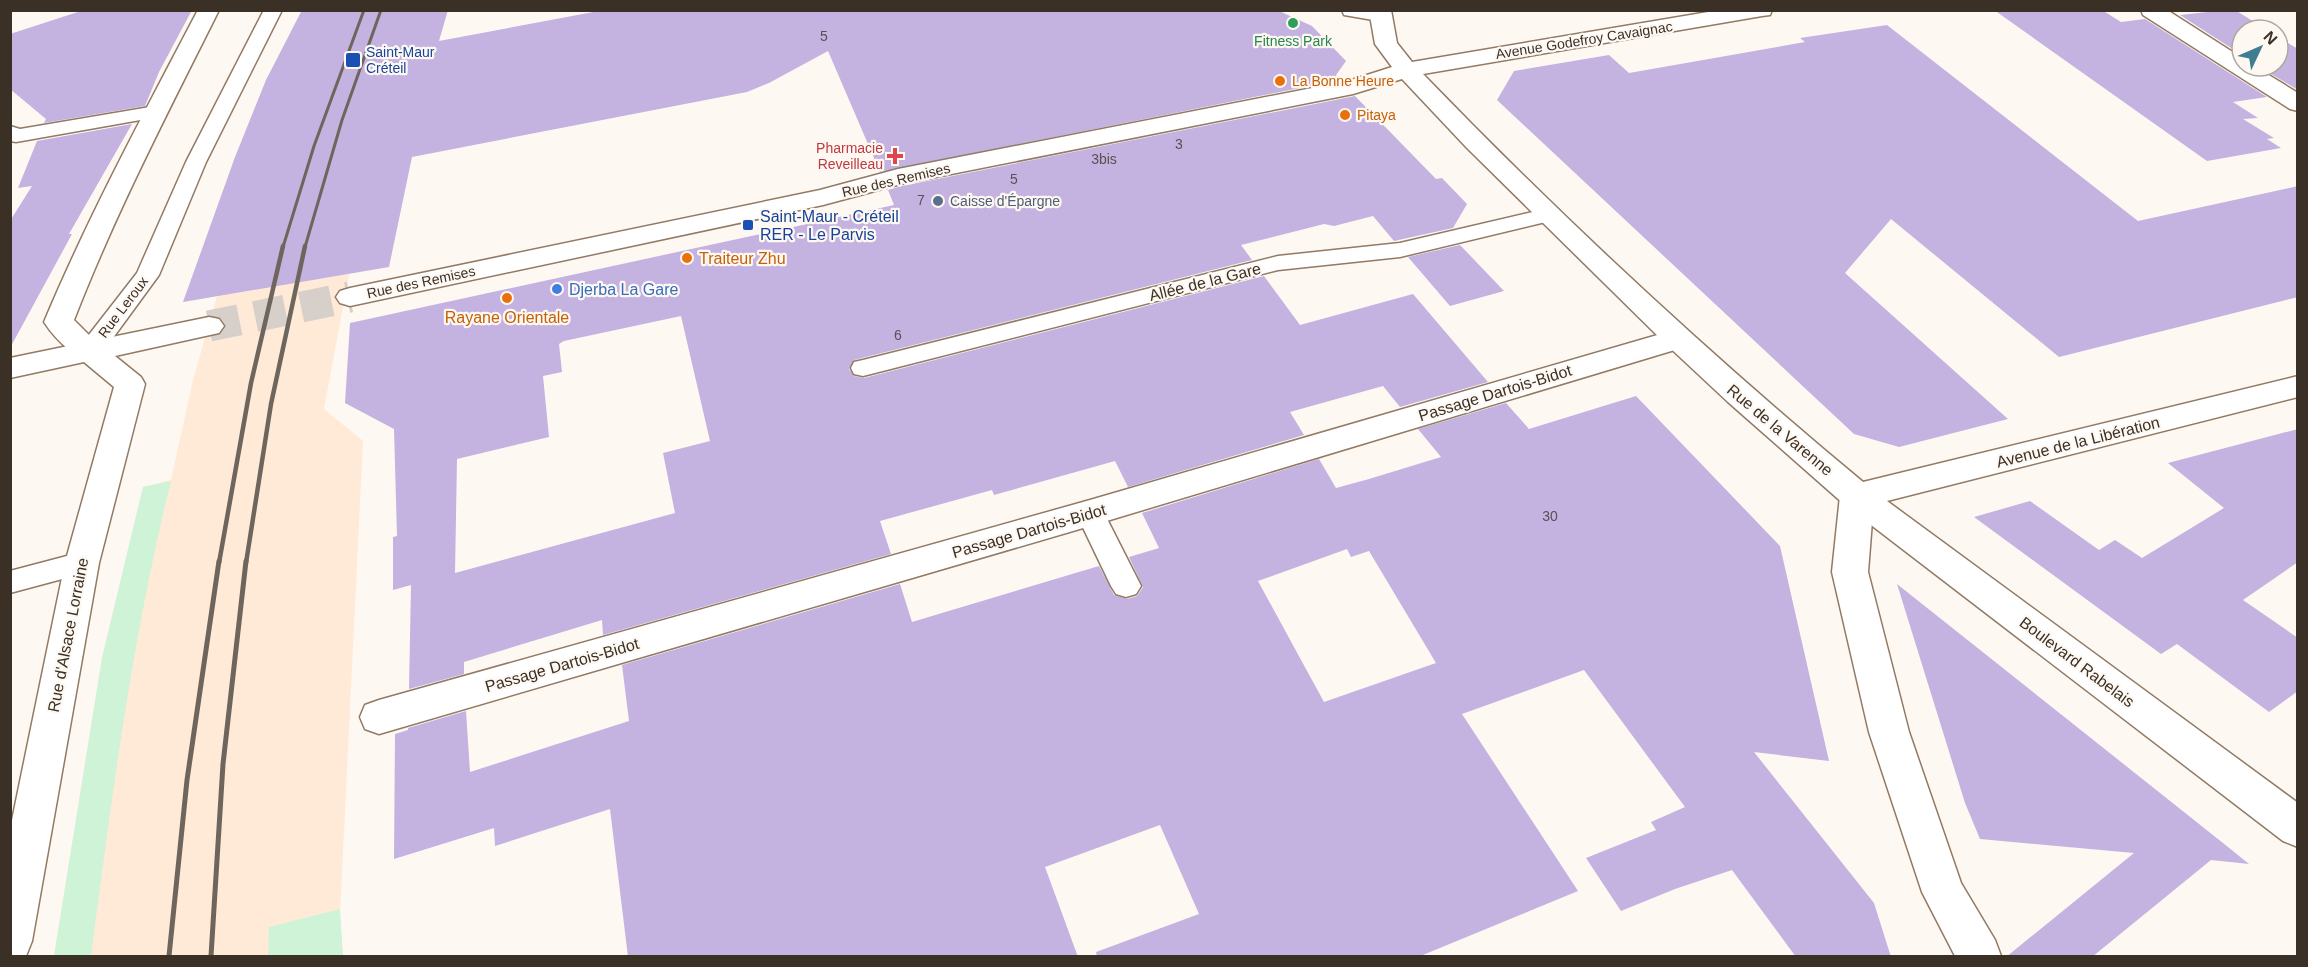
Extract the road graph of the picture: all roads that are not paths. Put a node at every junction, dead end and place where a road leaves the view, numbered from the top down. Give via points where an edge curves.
1 (209, 10) edge
2 (273, 10) edge
3 (1352, 10) edge
4 (1762, 10) edge
5 (2151, 10) edge
6 (1380, 13) edge
7 (1406, 70) junction
8 (2298, 104) edge
9 (156, 112) junction
10 (10, 132) edge
11 (1550, 214) junction
12 (350, 297) tunnel mouth
13 (208, 326) tunnel mouth
14 (1678, 339) junction
15 (90, 351) junction
16 (10, 368) edge
17 (863, 368) dead end
18 (2298, 386) edge
19 (1857, 496) junction
20 (1090, 513) junction
21 (82, 563) junction
22 (10, 582) edge
23 (1126, 586) dead end
24 (379, 717) dead end
25 (2298, 828) edge
26 (10, 941) edge
27 (1979, 957) edge

1 - 9 street, Rue Leroux
2 - 15 lane, Rue Leroux via 196,162 148,275
3 - 6 street
4 - 7 street, Avenue Godefroy Cavaignac
5 - 8 street
6 - 7 street, Rue de la Varenne via 1386,44
7 - 11 street, Rue de la Varenne
7 - 12 street, Rue des Remises via 1353,87 898,177 823,197
9 - 10 lane via 16,136
9 - 15 street, Rue Leroux via 77,277 60,322
11 - 14 street, Rue de la Varenne
11 - 17 lane, Allée de la Gare via 1400,250 1278,263
13 - 15 street
14 - 19 street, Rue de la Varenne
14 - 20 street, Passage Dartois-Bidot
15 - 16 street
15 - 21 street, Rue d'Alsace Lorraine via 130,384
18 - 19 street, Avenue de la Libération
19 - 25 street, Boulevard Rabelais
19 - 27 street via 1850,572 1888,732 1943,892
20 - 23 lane
20 - 24 street, Passage Dartois-Bidot
21 - 22 lane
21 - 26 street, Rue d'Alsace Lorraine

